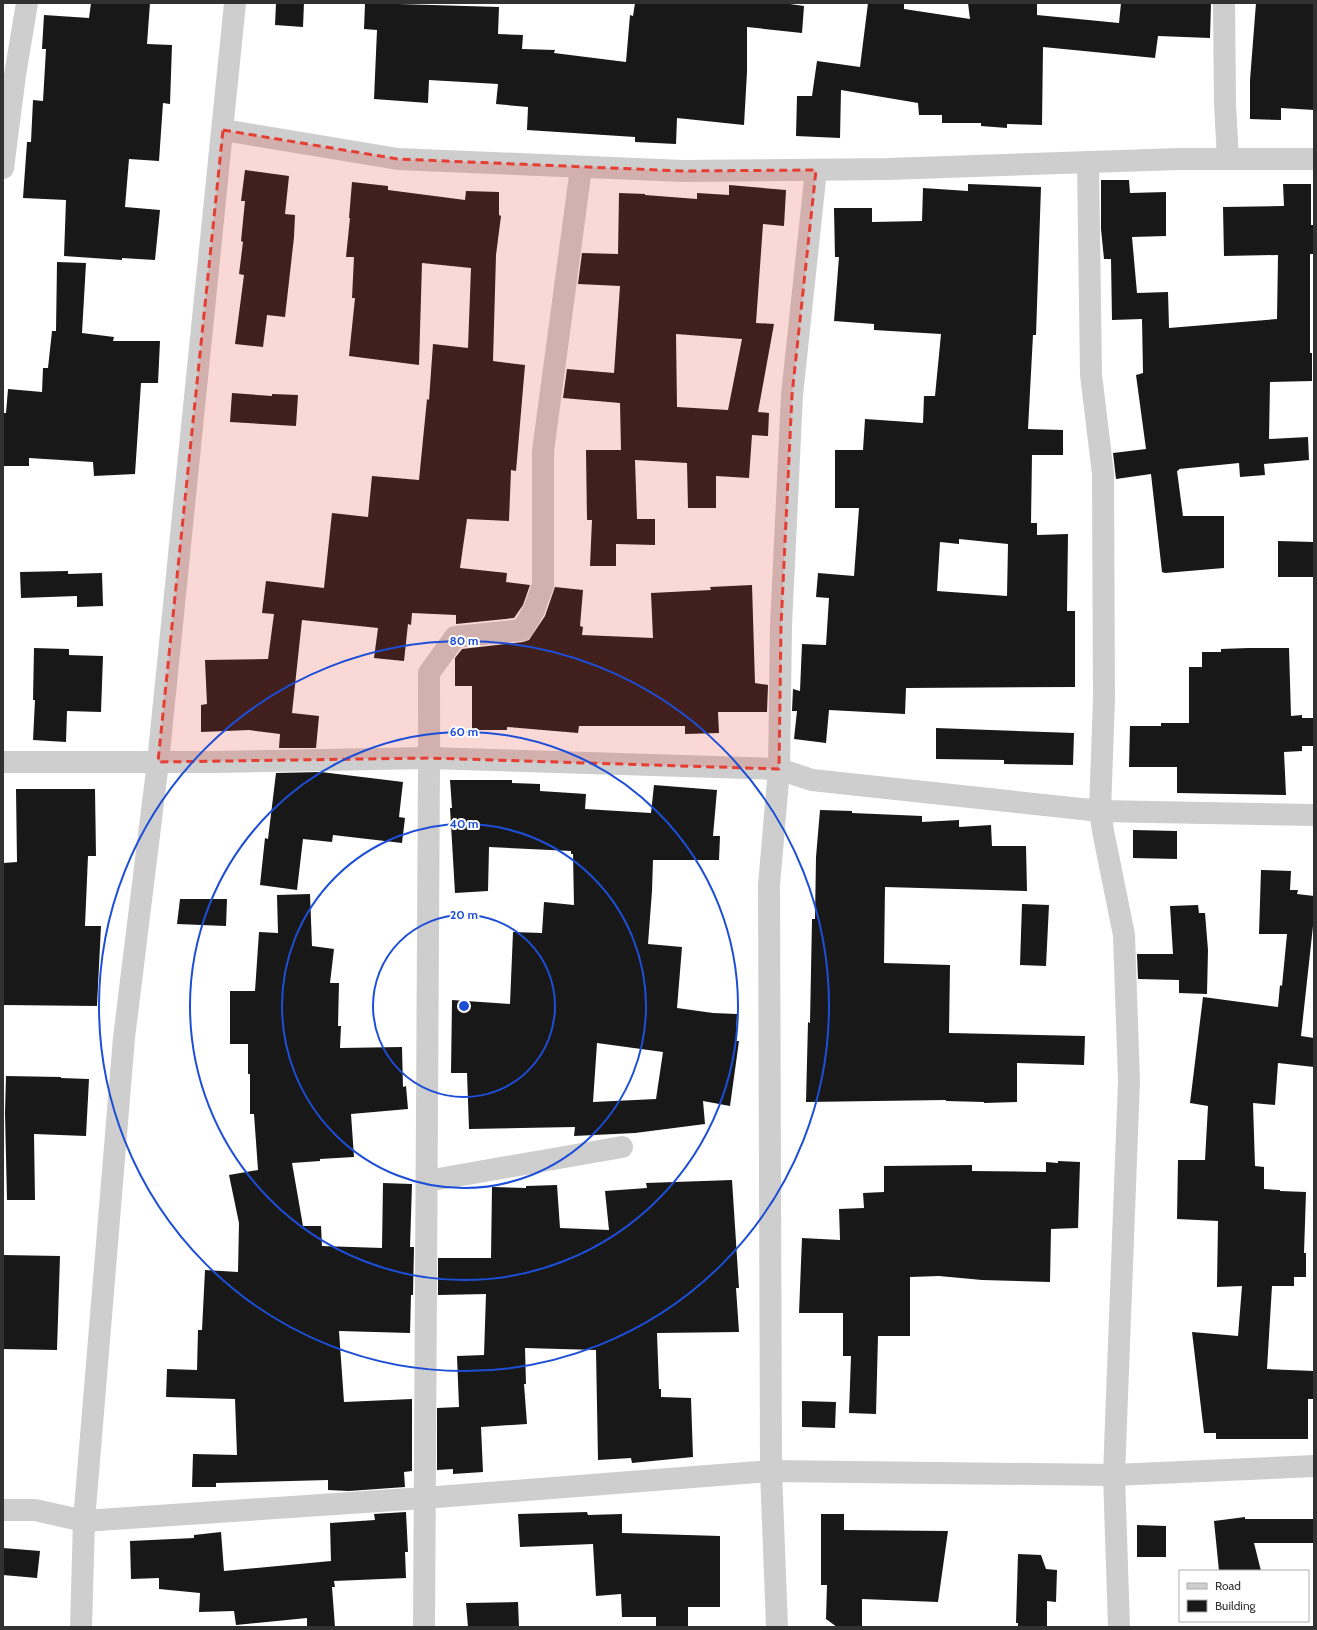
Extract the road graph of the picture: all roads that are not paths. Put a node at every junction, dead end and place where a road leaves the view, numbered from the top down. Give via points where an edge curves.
1 (27, 3) edge
2 (235, 3) edge
3 (1224, 3) edge
4 (223, 130) junction
5 (1228, 159) junction
6 (1314, 159) edge
7 (1088, 162) junction
8 (3, 168) edge
9 (581, 168) junction
10 (816, 170) junction
11 (429, 758) junction
12 (3, 762) edge
13 (158, 762) junction
14 (778, 769) junction
15 (1100, 811) junction
16 (1314, 815) edge
17 (622, 1148) dead end
18 (427, 1182) junction
19 (1314, 1466) edge
20 (771, 1471) junction
21 (1114, 1475) junction
22 (424, 1498) junction
23 (3, 1510) edge
24 (84, 1521) junction
25 (81, 1627) edge
26 (424, 1627) edge
27 (777, 1627) edge
28 (1119, 1627) edge

1 - 8 street
2 - 4 street
3 - 5 street
4 - 9 street via 398,159
4 - 13 street
5 - 6 street
5 - 7 street
7 - 10 street
7 - 15 street via 1091,375 1103,474 1104,699
9 - 10 street via 683,171
9 - 11 street via 543,451 543,585 534,610 522,630 455,637 429,673
10 - 14 street via 792,395 781,626
11 - 13 street
11 - 14 street
11 - 18 street
12 - 13 street
13 - 24 street via 124,1038
14 - 15 street via 812,780
14 - 20 street via 769,885
15 - 16 street
15 - 21 street via 1124,935 1129,1081
17 - 18 street
18 - 22 street
19 - 21 street
20 - 21 street
20 - 22 street
20 - 27 street
21 - 28 street
22 - 24 street
22 - 26 street
23 - 24 street via 35,1510
24 - 25 street

